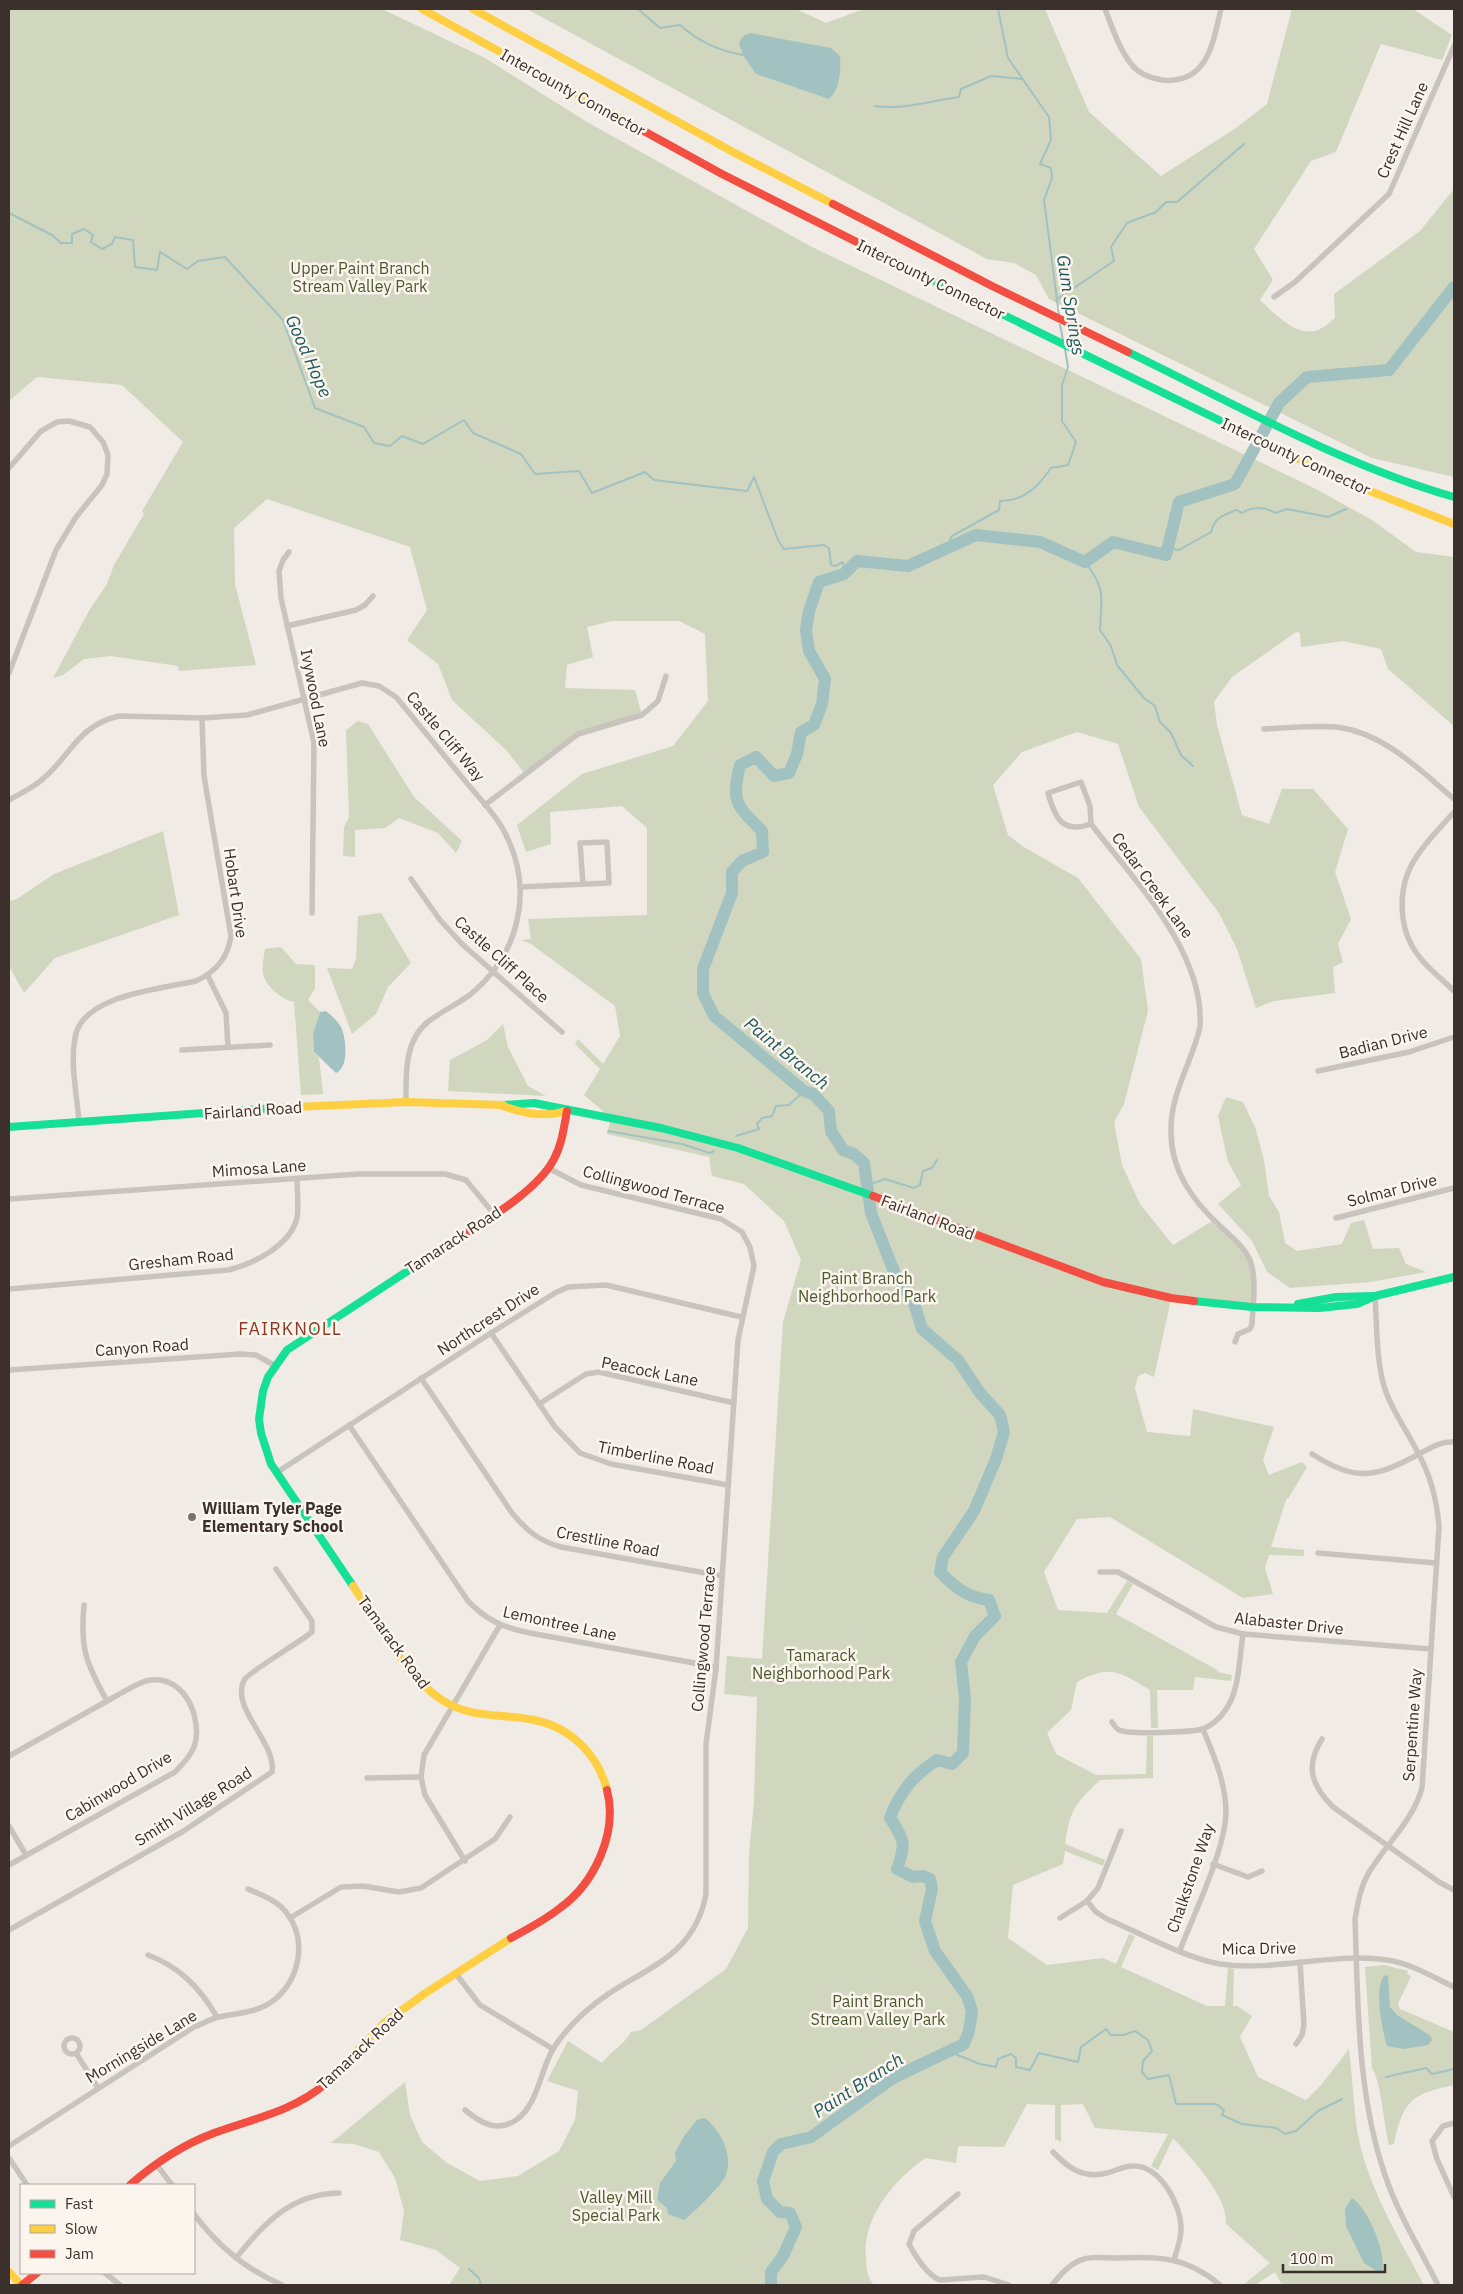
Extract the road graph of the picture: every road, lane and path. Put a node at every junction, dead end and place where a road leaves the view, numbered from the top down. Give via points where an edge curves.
1 (422, 9) edge
2 (473, 9) edge
3 (1105, 9) edge
4 (1222, 9) edge
5 (1454, 46) edge
6 (1274, 297) dead end
7 (9, 468) edge
8 (1454, 497) edge
9 (1454, 524) edge
10 (289, 552) dead end
11 (373, 596) dead end
12 (287, 626) junction
13 (9, 673) edge
14 (666, 676) dead end
15 (304, 700) junction
16 (202, 718) junction
17 (1264, 729) dead end
18 (1454, 799) edge
19 (9, 800) edge
20 (486, 805) junction
21 (1454, 812) edge
22 (1092, 824) junction
23 (411, 878) dead end
24 (582, 884) junction
25 (520, 888) junction
26 (312, 913) dead end
27 (493, 972) junction
28 (208, 976) junction
29 (1454, 990) edge
30 (562, 1032) dead end
31 (1454, 1037) edge
32 (270, 1045) dead end
33 (228, 1047) junction
34 (182, 1050) dead end
35 (1318, 1071) dead end
36 (406, 1102) junction
37 (567, 1111) junction
38 (79, 1122) junction
39 (9, 1127) edge
40 (550, 1169) junction
41 (297, 1179) junction
42 (1454, 1188) edge
43 (9, 1199) edge
44 (494, 1214) junction
45 (1336, 1218) dead end
46 (1454, 1277) edge
47 (9, 1289) edge
48 (1375, 1296) junction
49 (1252, 1307) junction
50 (741, 1318) junction
51 (491, 1333) junction
52 (1235, 1342) dead end
53 (274, 1365) junction
54 (9, 1370) edge
55 (421, 1378) junction
56 (734, 1403) junction
57 (539, 1404) junction
58 (349, 1425) junction
59 (1454, 1442) edge
60 (1312, 1454) dead end
61 (1419, 1454) junction
62 (276, 1473) junction
63 (728, 1485) junction
64 (1318, 1553) dead end
65 (1436, 1563) junction
66 (276, 1569) dead end
67 (1100, 1572) dead end
68 (722, 1576) junction
69 (84, 1605) dead end
70 (500, 1625) junction
71 (1243, 1634) junction
72 (1431, 1650) junction
73 (716, 1667) junction
74 (107, 1701) junction
75 (452, 1707) junction
76 (1112, 1722) dead end
77 (1203, 1729) junction
78 (1322, 1739) dead end
79 (9, 1756) edge
80 (421, 1777) junction
81 (367, 1778) dead end
82 (510, 1817) dead end
83 (9, 1826) edge
84 (1121, 1831) dead end
85 (1388, 1845) junction
86 (26, 1855) junction
87 (465, 1860) junction
88 (1213, 1864) junction
89 (9, 1865) edge
90 (1262, 1871) dead end
91 (248, 1889) dead end
92 (1454, 1890) edge
93 (1087, 1901) junction
94 (290, 1918) junction
95 (1060, 1918) dead end
96 (9, 1930) edge
97 (1180, 1950) junction
98 (148, 1955) dead end
99 (1356, 1959) junction
100 (1300, 1962) junction
101 (456, 1974) junction
102 (1454, 1987) edge
103 (216, 2017) junction
104 (1296, 2044) dead end
105 (553, 2050) junction
106 (76, 2054) dead end
107 (98, 2088) junction
108 (465, 2110) dead end
109 (1454, 2123) edge
110 (9, 2146) edge
111 (1053, 2152) dead end
112 (9, 2158) edge
113 (156, 2164) junction
114 (26, 2184) edge
115 (131, 2184) edge
116 (171, 2184) edge
117 (338, 2193) dead end
118 (958, 2194) dead end
119 (1454, 2197) edge
120 (195, 2215) edge
121 (236, 2258) junction
122 (1174, 2260) junction
123 (9, 2272) edge
124 (36, 2274) edge
125 (106, 2274) edge
126 (22, 2285) edge
127 (120, 2285) edge
128 (282, 2285) edge
129 (1009, 2285) edge
130 (1052, 2285) edge
131 (1220, 2285) edge
132 (1438, 2285) edge

1 - 9 main road, Intercounty Connector via 722,174 982,305 1347,482
2 - 8 main road, Intercounty Connector via 733,152 992,286 1356,463
3 - 4 street via 1133,66 1152,79 1171,81 1185,77 1205,63
5 - 6 street, Crest Hill Lane via 1389,194
7 - 13 street via 41,430 58,422 90,427 103,442 108,455 107,474 102,485 76,517 56,550
10 - 12 street, Ivywood Lane via 279,571
11 - 12 street via 356,610
12 - 15 street, Ivywood Lane
14 - 20 street via 658,701 642,715 578,734
15 - 16 street, Castle Cliff Way via 247,715
15 - 20 street, Castle Cliff Way via 355,684 379,686 396,697
15 - 26 street, Ivywood Lane via 314,743
16 - 19 street, Castle Cliff Way via 138,716 106,719 81,735 47,776
16 - 28 street, Hobart Drive via 204,776 231,936 225,957
17 - 18 street via 1336,727 1351,730 1394,750
20 - 25 street, Castle Cliff Way via 509,841 518,867
21 - 29 street via 1414,860 1402,902 1412,946
22 - 22 street, Cedar Creek Lane via 1079,828 1060,821 1055,816 1048,793 1081,782 1090,806
22 - 49 street, Cedar Creek Lane via 1171,929 1188,962 1199,999 1200,1027 1174,1098 1171,1145 1179,1172 1192,1196 1250,1260
23 - 27 street, Castle Cliff Place via 440,920
24 - 24 street via 609,883 607,842 580,843
24 - 25 street
25 - 27 street, Castle Cliff Way via 515,932
27 - 30 street, Castle Cliff Place
27 - 36 street, Castle Cliff Way via 469,995 428,1022 418,1034 407,1060
28 - 33 street via 226,1012
28 - 38 street via 108,1001 88,1012 78,1028 74,1048
31 - 35 street, Badian Drive via 1400,1054
32 - 33 street
33 - 34 street
36 - 37 main road, Fairland Road via 534,1103
36 - 38 main road, Fairland Road
37 - 40 main road, Tamarack Road via 562,1144
37 - 49 main road, Fairland Road via 612,1118 764,1157 1103,1282 1195,1303
38 - 39 main road, Fairland Road
40 - 44 main road, Tamarack Road via 533,1188
40 - 50 street, Collingwood Terrace via 581,1186 721,1219 742,1232 753,1257 753,1274
41 - 43 street, Mimosa Lane
41 - 44 street, Mimosa Lane via 358,1174 445,1174 466,1180
41 - 47 street, Gresham Road via 297,1218 289,1235 282,1243 244,1266
42 - 45 street, Solmar Drive
44 - 53 main road, Tamarack Road via 306,1336
46 - 48 main road, Fairland Road
48 - 49 main road, Fairland Road via 1357,1304 1319,1308
48 - 61 street, Serpentine Way via 1385,1390
49 - 52 street, Cedar Creek Lane via 1250,1329 1238,1334
50 - 51 street, Northcrest Drive via 606,1285 584,1285 555,1293
50 - 56 street, Collingwood Terrace
51 - 55 street, Northcrest Drive
51 - 57 street, Timberline Road
53 - 54 street, Canyon Road via 256,1355 240,1354
53 - 62 main road, Tamarack Road via 260,1396 258,1421 262,1445
55 - 58 street, Northcrest Drive
55 - 68 street, Crestline Road via 512,1513 537,1538 561,1548
56 - 57 street, Peacock Lane via 599,1372 586,1374
56 - 63 street, Collingwood Terrace
57 - 63 street, Timberline Road via 568,1442 593,1459
58 - 62 street, Northcrest Drive
58 - 70 street, Lemontree Lane via 468,1601 481,1614
59 - 61 street via 1437,1444
60 - 61 street via 1342,1471 1364,1475 1390,1469
61 - 65 street, Serpentine Way via 1437,1508
62 - 75 main road, Tamarack Road via 414,1676
63 - 68 street, Collingwood Terrace
64 - 65 street
65 - 72 street, Serpentine Way
66 - 96 street, Smith Village Road via 312,1622 312,1632 246,1677 242,1688 249,1716 273,1765 272,1772 182,1832
67 - 71 street, Alabaster Drive via 1118,1572 1216,1626
68 - 73 street, Collingwood Terrace
69 - 74 street via 84,1651
70 - 73 street, Lemontree Lane via 530,1634
70 - 75 street
71 - 72 street, Alabaster Drive
71 - 77 street via 1231,1701 1224,1713
72 - 85 street, Serpentine Way via 1422,1788 1412,1813
73 - 105 street, Collingwood Terrace via 706,1744 706,1894 696,1927 674,1953 586,2011
74 - 79 street, Cabinwood Drive
74 - 86 street, Cabinwood Drive via 150,1680 169,1682 179,1688 192,1707 197,1728 196,1744 190,1757 175,1772
75 - 80 street via 424,1756
75 - 101 main road, Tamarack Road via 472,1714 536,1720 561,1729 593,1756 608,1788 610,1806 610,1825 602,1853 593,1874 580,1890 561,1908
76 - 77 street via 1121,1732
77 - 88 street, Chalkstone Way via 1219,1769 1225,1804 1224,1832
78 - 85 street via 1314,1752 1312,1769 1320,1794 1333,1807
80 - 81 street
80 - 87 street via 425,1795
82 - 87 street via 495,1839
83 - 86 street
84 - 93 street via 1101,1881
85 - 92 street
85 - 99 street, Serpentine Way via 1367,1875 1359,1894 1355,1919
86 - 89 street, Cabinwood Drive
87 - 94 street via 421,1888 409,1891 341,1887
88 - 90 street via 1248,1876
88 - 97 street, Chalkstone Way
91 - 94 street, Morningside Lane via 268,1898
93 - 95 street
93 - 97 street, Mica Drive via 1107,1919
94 - 103 street, Morningside Lane via 299,1944 298,1962 291,1981 268,2004
97 - 100 street, Mica Drive via 1220,1964 1241,1966
98 - 103 street via 163,1960 191,1981
99 - 100 street, Mica Drive
99 - 102 street, Mica Drive via 1400,1962
99 - 132 street, Serpentine Way via 1364,2090 1373,2137 1400,2211
100 - 104 street via 1304,2025
101 - 105 street via 480,2005
101 - 113 main road, Tamarack Road via 381,2025 310,2096 281,2111 200,2138
103 - 107 street, Morningside Lane via 194,2027
105 - 108 street, Collingwood Terrace via 530,2104 518,2119 505,2126 490,2126 482,2124
106 - 107 street
107 - 110 street, Morningside Lane
109 - 119 street via 1443,2126 1432,2141
111 - 122 street via 1067,2167 1086,2174 1104,2174 1132,2166 1151,2170 1166,2186 1179,2211 1181,2230
112 - 114 street
113 - 115 main road, Tamarack Road
113 - 116 street
117 - 121 street via 312,2196 281,2210 262,2226
118 - 129 street via 914,2231 910,2244 914,2253 934,2278 984,2277
120 - 121 street via 206,2231
121 - 128 street
122 - 130 street via 1131,2257 1084,2259 1065,2269
122 - 131 street via 1206,2274
123 - 126 main road
124 - 126 main road
125 - 127 street

